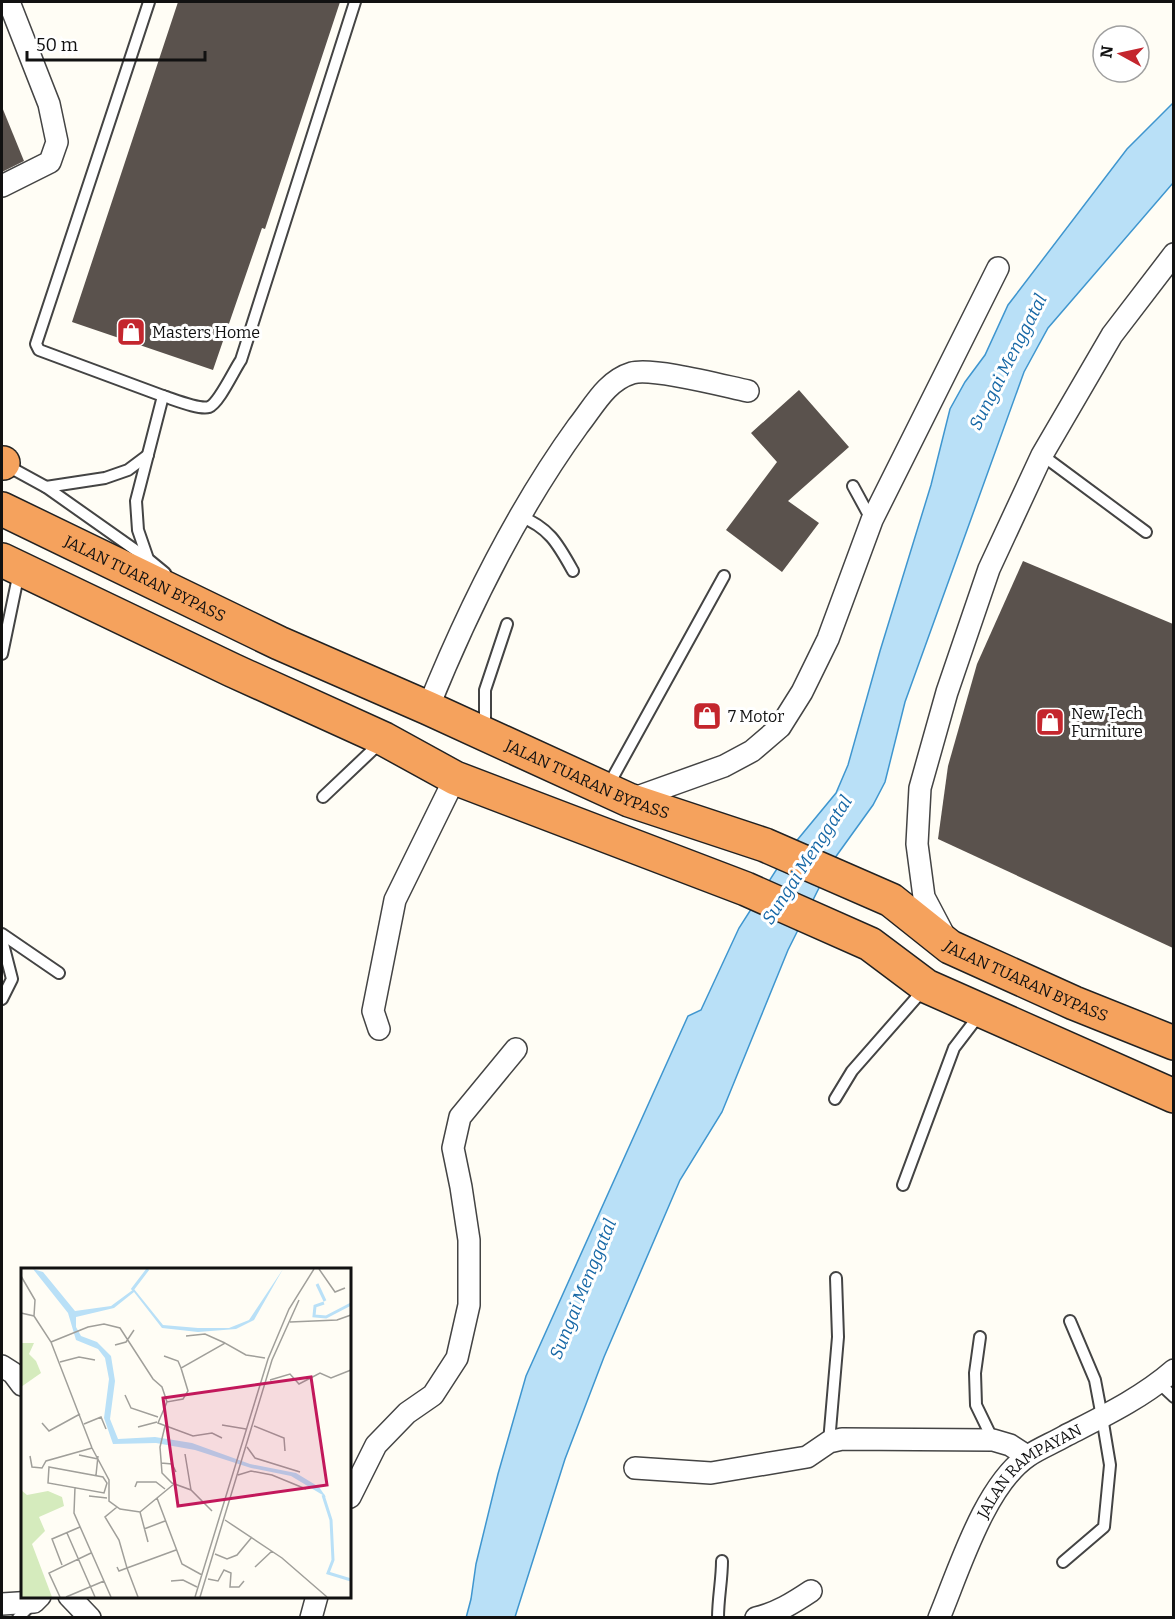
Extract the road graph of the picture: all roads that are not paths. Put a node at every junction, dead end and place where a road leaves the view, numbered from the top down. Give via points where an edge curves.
1 (9, 2) edge
2 (149, 2) edge
3 (355, 2) edge
4 (2, 186) edge
5 (1173, 254) edge
6 (998, 268) dead end
7 (748, 391) dead end
8 (163, 396) junction
9 (148, 454) junction
10 (1041, 455) junction
11 (2, 463) edge
12 (853, 486) dead end
13 (46, 487) junction
14 (2, 509) edge
15 (519, 516) junction
16 (872, 520) junction
17 (1146, 532) dead end
18 (148, 559) junction
19 (11, 565) edge
20 (573, 571) dead end
21 (724, 576) dead end
22 (218, 614) junction
23 (507, 624) dead end
24 (2, 654) edge
25 (429, 708) junction
26 (484, 734) junction
27 (384, 740) junction
28 (455, 778) junction
29 (618, 794) junction
30 (323, 797) dead end
31 (2, 933) edge
32 (2, 940) edge
33 (950, 946) junction
34 (59, 973) dead end
35 (926, 986) junction
36 (2, 999) edge
37 (982, 1012) junction
38 (379, 1029) dead end
39 (1173, 1043) edge
40 (516, 1049) dead end
41 (1173, 1096) edge
42 (835, 1099) dead end
43 (903, 1185) dead end
44 (836, 1278) dead end
45 (1070, 1321) dead end
46 (980, 1337) dead end
47 (2, 1366) edge
48 (21, 1384) edge
49 (1169, 1384) edge
50 (1102, 1417) junction
51 (993, 1440) junction
52 (829, 1442) junction
53 (1027, 1456) junction
54 (635, 1468) dead end
55 (351, 1495) edge
56 (722, 1561) dead end
57 (1063, 1562) dead end
58 (811, 1591) dead end
59 (71, 1598) edge
60 (316, 1598) edge
61 (37, 1599) edge
62 (2, 1604) edge
63 (18, 1617) edge
64 (90, 1617) edge
65 (311, 1617) edge
66 (718, 1617) edge
67 (756, 1617) edge
68 (939, 1617) edge

1 - 4 street via 49,104 57,142 50,162
2 - 8 lane via 36,344 39,350
3 - 8 lane via 241,360 208,407
5 - 10 street via 1112,335
6 - 16 street
7 - 15 street via 635,372 610,383
8 - 9 lane
9 - 13 lane via 128,470 105,478
9 - 18 lane via 136,501 138,530
10 - 17 lane
10 - 33 street via 989,569 947,692 920,788 917,844 924,897
11 - 13 lane
12 - 16 lane
13 - 18 lane
14 - 22 highway, JALAN TUARAN BYPASS
15 - 20 lane via 549,533
15 - 25 street via 461,630
16 - 29 street via 828,639 780,727 752,751 724,766
18 - 22 lane
19 - 24 lane
19 - 27 highway
21 - 29 lane
22 - 25 highway, JALAN TUARAN BYPASS
23 - 26 lane via 485,690
25 - 26 highway, JALAN TUARAN BYPASS
26 - 29 highway, JALAN TUARAN BYPASS
27 - 28 highway
27 - 30 lane
28 - 35 highway via 746,889 870,944
28 - 38 street via 395,900 373,1011
29 - 33 highway, JALAN TUARAN BYPASS via 765,845 891,900
31 - 34 lane
32 - 36 lane via 12,979
33 - 39 highway, JALAN TUARAN BYPASS
35 - 37 highway
35 - 42 lane via 852,1071
37 - 41 highway
37 - 43 lane via 954,1048
40 - 55 street via 460,1117 453,1148 469,1240 469,1305 457,1358 433,1395 407,1413 376,1445
44 - 52 lane via 838,1337
45 - 50 lane via 1095,1380
46 - 51 lane via 976,1405
47 - 48 street
49 - 50 street, JALAN RAMPAYAN
50 - 53 street, JALAN RAMPAYAN
50 - 57 lane via 1110,1466 1104,1527
51 - 52 street
51 - 53 street
52 - 54 street via 807,1457 711,1473
53 - 68 street, JALAN RAMPAYAN via 997,1489 982,1516
56 - 66 lane
58 - 67 street via 789,1606
59 - 64 street
60 - 65 street
61 - 62 street
61 - 63 lane

